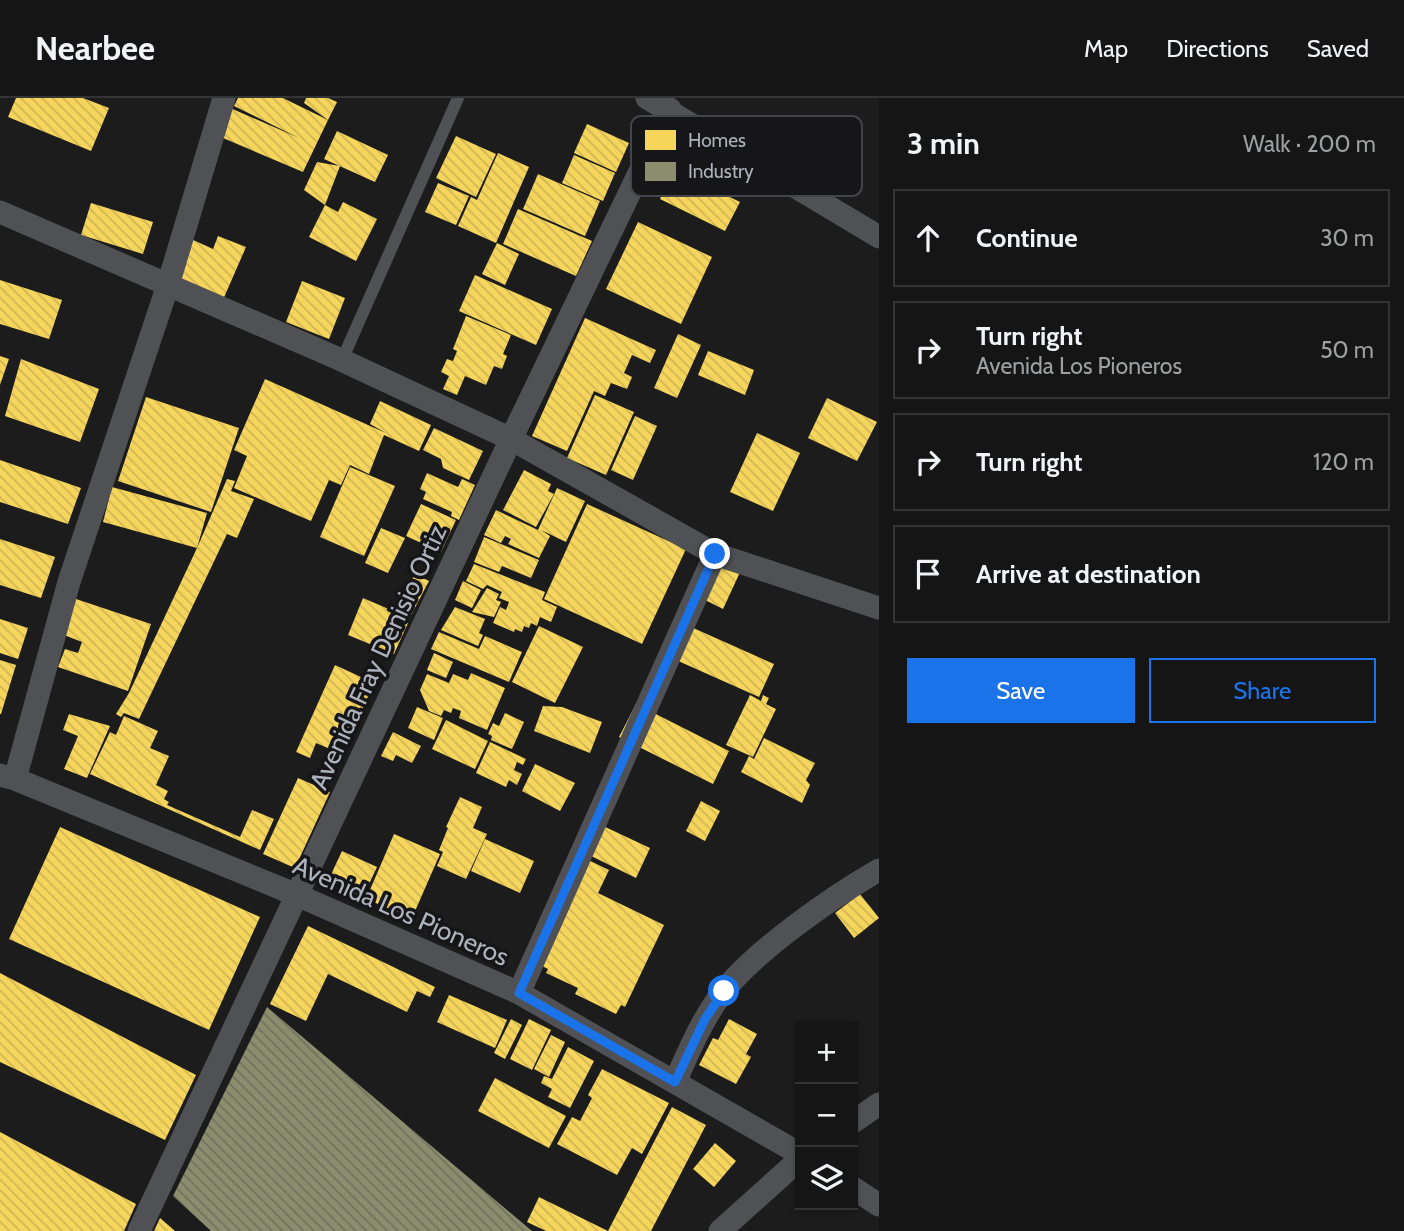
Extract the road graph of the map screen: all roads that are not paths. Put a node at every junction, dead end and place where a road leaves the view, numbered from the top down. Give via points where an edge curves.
1 (225, 98) edge
2 (458, 98) edge
3 (647, 98) edge
4 (670, 109) junction
5 (667, 116) edge
6 (681, 116) edge
7 (631, 190) edge
8 (812, 196) edge
9 (0, 212) edge
10 (879, 237) edge
11 (168, 285) junction
12 (342, 360) junction
13 (511, 439) junction
14 (715, 554) junction
15 (879, 608) edge
16 (8, 777) edge
17 (879, 870) edge
18 (297, 895) junction
19 (519, 993) junction
20 (675, 1082) junction
21 (879, 1104) edge
22 (858, 1119) edge
23 (795, 1151) edge
24 (795, 1164) edge
25 (858, 1191) edge
26 (879, 1205) edge
27 (139, 1231) edge
28 (720, 1231) edge

1 - 11 street
2 - 12 lane
3 - 4 street
4 - 5 street, Avenida Fray Denisio Ortiz
4 - 6 street
7 - 13 street, Avenida Fray Denisio Ortiz
8 - 10 street
9 - 11 street
11 - 12 street
11 - 16 street
12 - 13 street
13 - 14 street
13 - 18 street, Avenida Fray Denisio Ortiz
14 - 15 street
14 - 19 street
16 - 18 street, Avenida Los Pioneros
17 - 20 street via 805,920 724,991
18 - 19 street, Avenida Los Pioneros
18 - 27 street, Avenida Fray Denisio Ortiz
19 - 20 street, Avenida Los Pioneros
20 - 23 street, Avenida Los Pioneros
21 - 22 street
24 - 28 street
25 - 26 street

